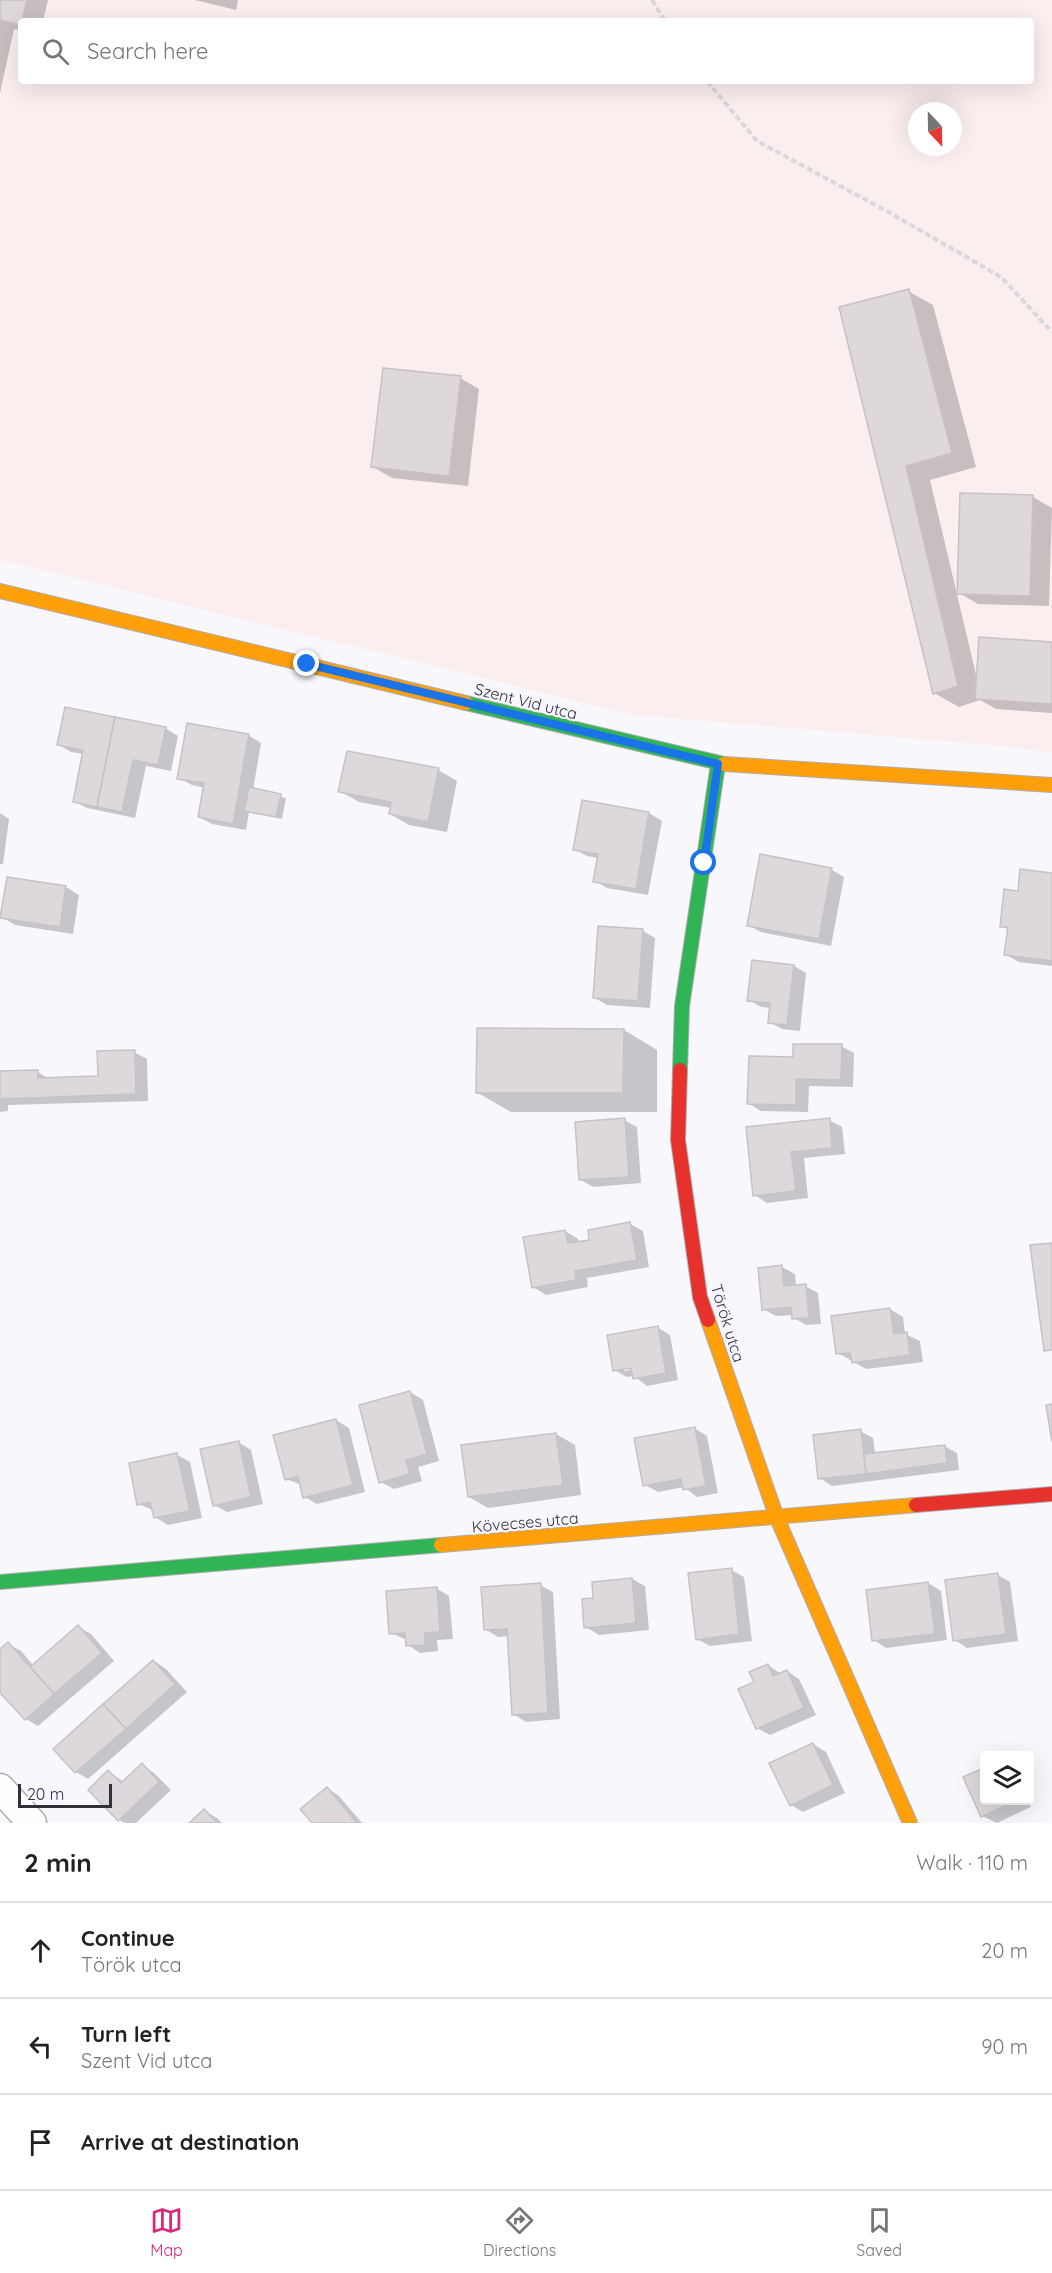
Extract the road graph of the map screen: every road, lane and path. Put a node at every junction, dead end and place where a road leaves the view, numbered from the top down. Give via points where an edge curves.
1 (652, 0) edge
2 (663, 18) edge
3 (710, 84) edge
4 (1052, 332) edge
5 (0, 591) edge
6 (718, 764) junction
7 (1052, 785) edge
8 (1052, 1494) edge
9 (777, 1518) junction
10 (0, 1582) edge
11 (0, 1788) edge
12 (32, 1823) edge
13 (910, 1823) edge

1 - 2 path
3 - 4 path via 757,141 1001,277
5 - 6 street, Szent Vid utca
6 - 7 street, Szent Vid utca
6 - 9 street, Török utca via 682,1006 678,1140 700,1297
8 - 9 street, Kövecses utca
9 - 10 street, Kövecses utca
9 - 13 street, Török utca
11 - 12 street

